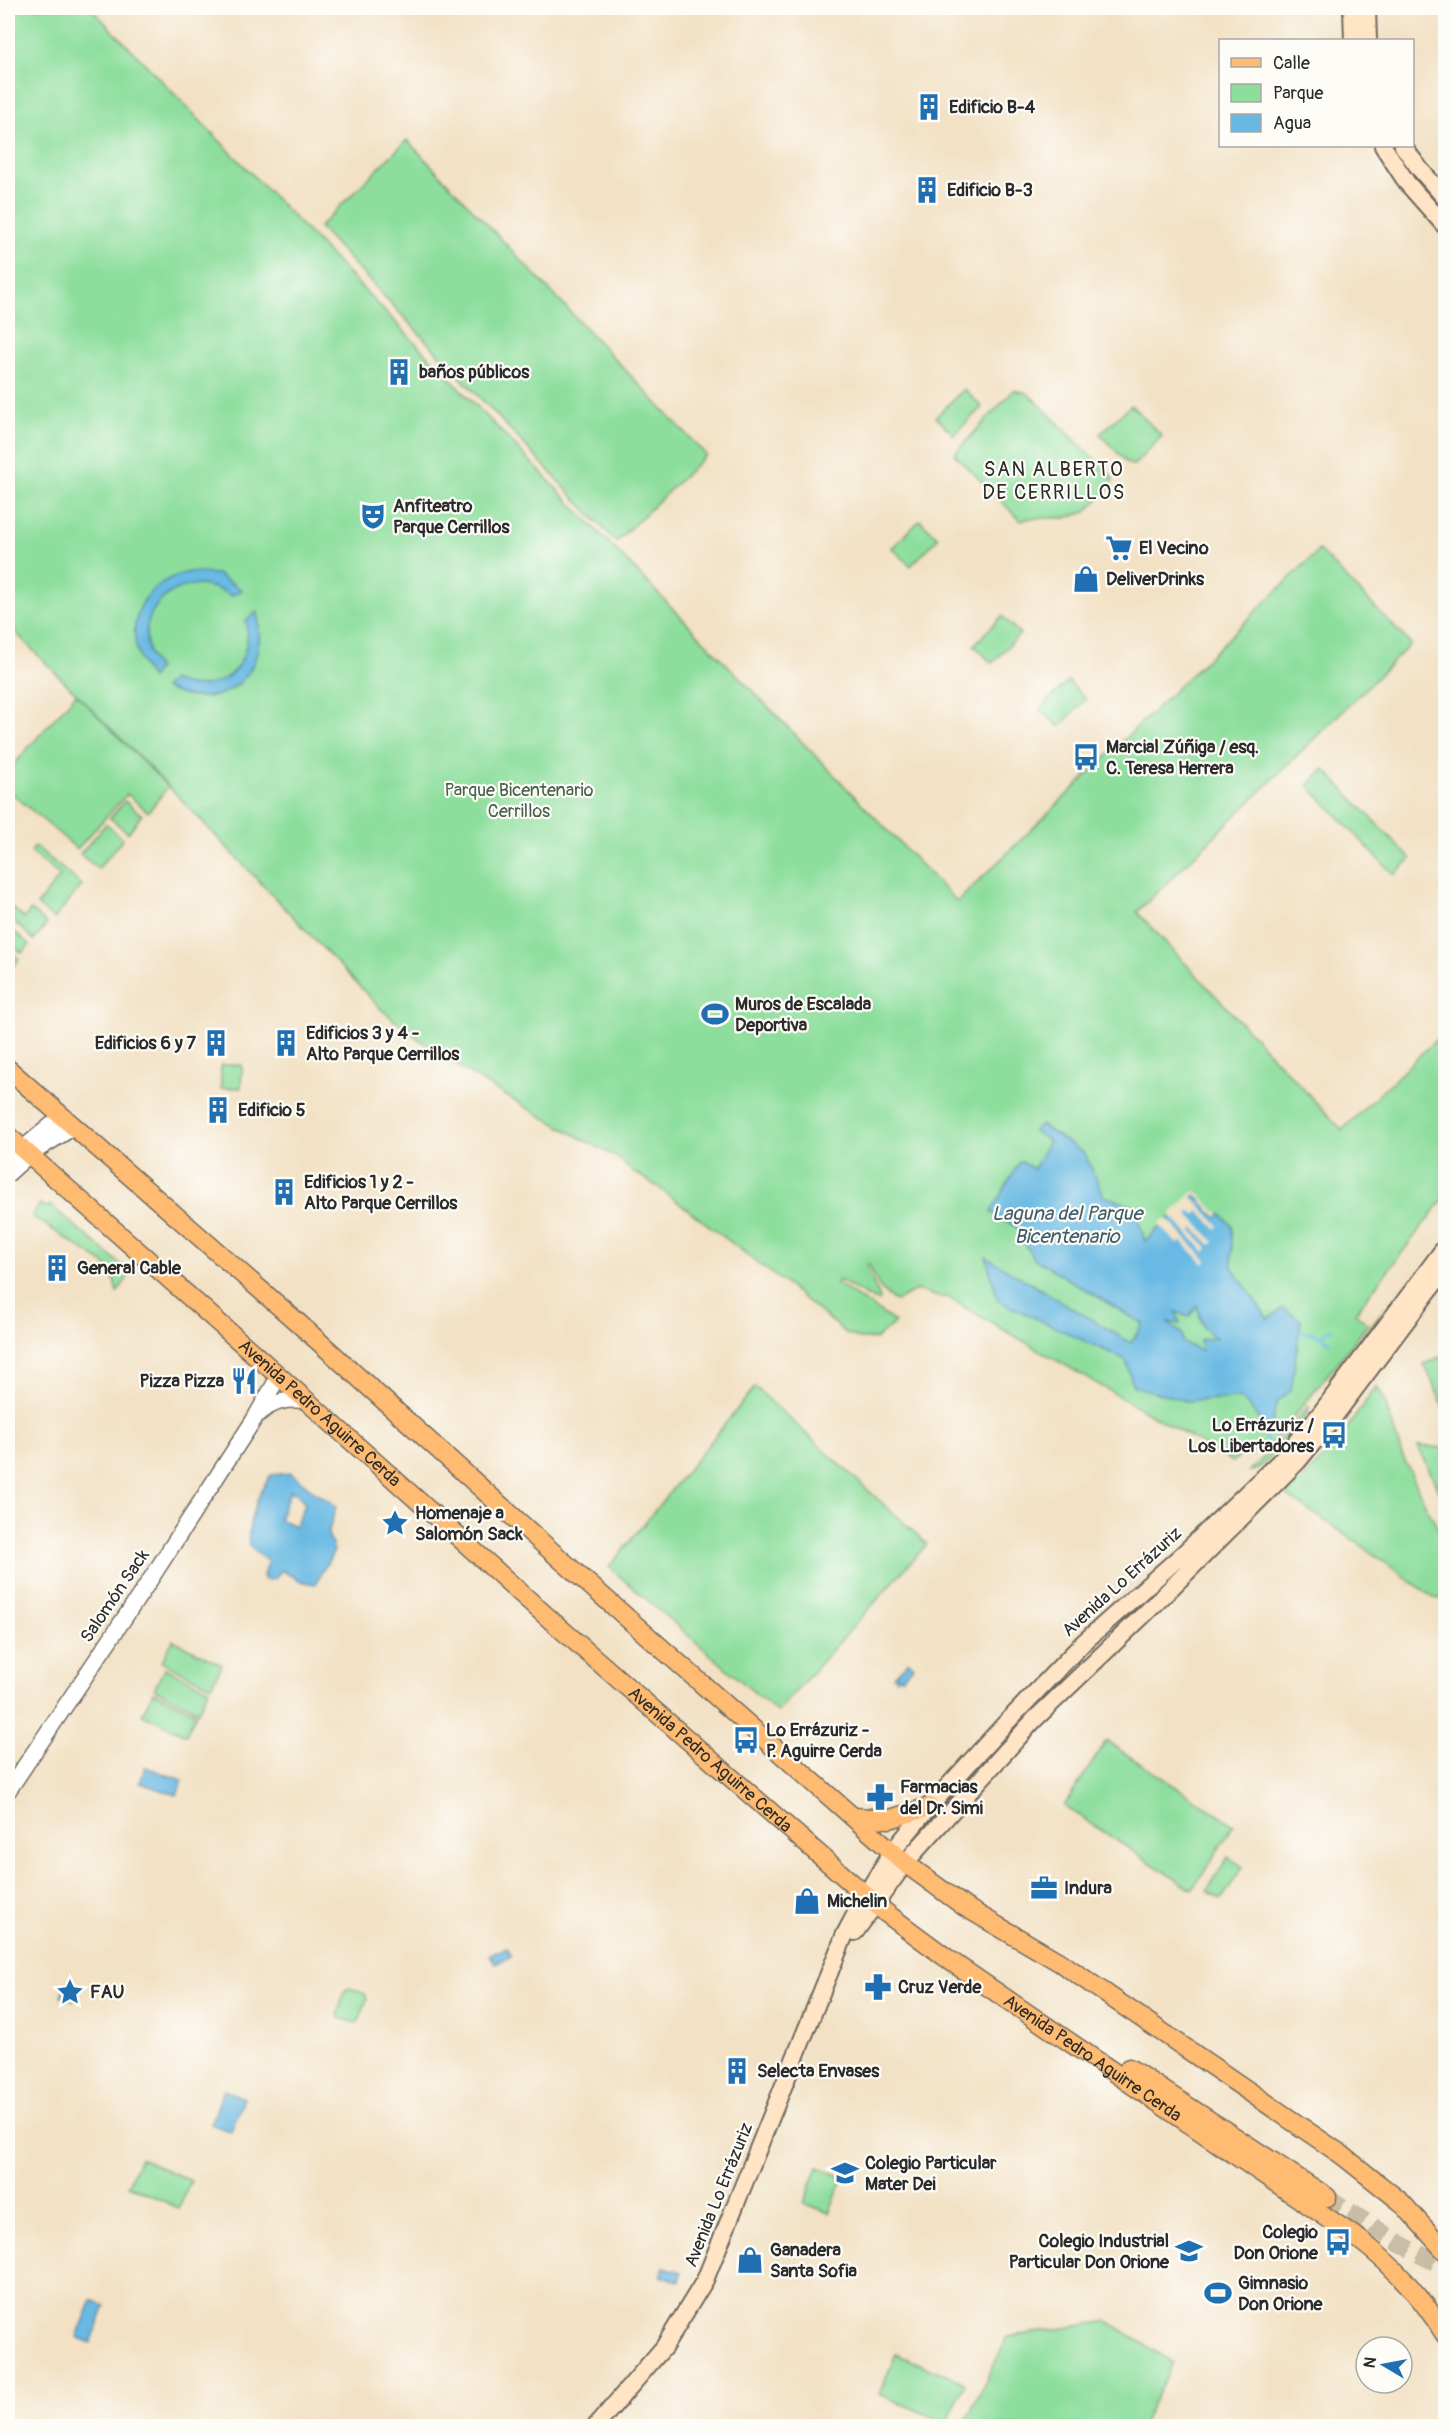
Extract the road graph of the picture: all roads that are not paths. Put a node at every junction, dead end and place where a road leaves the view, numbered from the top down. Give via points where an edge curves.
1 (1352, 8) edge
2 (1367, 8) edge
3 (1353, 39) edge
4 (1368, 39) edge
5 (1384, 147) edge
6 (1404, 147) edge
7 (1446, 199) edge
8 (1446, 227) edge
9 (8, 1069) edge
10 (68, 1121) junction
11 (8, 1136) edge
12 (25, 1152) junction
13 (8, 1162) edge
14 (8, 1174) edge
15 (1446, 1246) edge
16 (1446, 1268) edge
17 (279, 1376) junction
18 (307, 1401) junction
19 (253, 1421) junction
20 (8, 1791) edge
21 (928, 1808) junction
22 (853, 1817) junction
23 (899, 1857) junction
24 (870, 1900) junction
25 (952, 1962) junction
26 (1327, 2197) tunnel mouth
27 (1443, 2246) edge
28 (1446, 2336) edge
29 (596, 2427) edge

1 - 3 main road
2 - 4 main road
5 - 8 main road via 1407,183
6 - 7 main road
9 - 10 main road
10 - 12 street
10 - 22 main road
11 - 12 main road, Avenida Pedro Aguirre Cerda
12 - 13 street
12 - 14 street
12 - 17 main road, Avenida Pedro Aguirre Cerda
15 - 21 main road, Avenida Lo Errázuriz via 1320,1414 1279,1462 1184,1554 1083,1643
16 - 23 main road, Avenida Lo Errázuriz via 1298,1461
17 - 18 main road, Avenida Pedro Aguirre Cerda
17 - 19 street, Salomón Sack
18 - 19 street, Salomón Sack via 290,1399 274,1403
18 - 24 main road, Avenida Pedro Aguirre Cerda
19 - 20 street, Salomón Sack
21 - 22 main road via 890,1819
21 - 23 main road, Avenida Lo Errázuriz
22 - 23 main road
23 - 24 main road, Avenida Lo Errázuriz
23 - 27 main road via 965,1907 1061,1963 1342,2155 1401,2202
24 - 25 main road, Avenida Pedro Aguirre Cerda
24 - 29 main road, Avenida Lo Errázuriz via 845,1934 705,2280 653,2362
25 - 26 main road via 1033,2006
25 - 28 main road, Avenida Pedro Aguirre Cerda via 1360,2240 1411,2286

